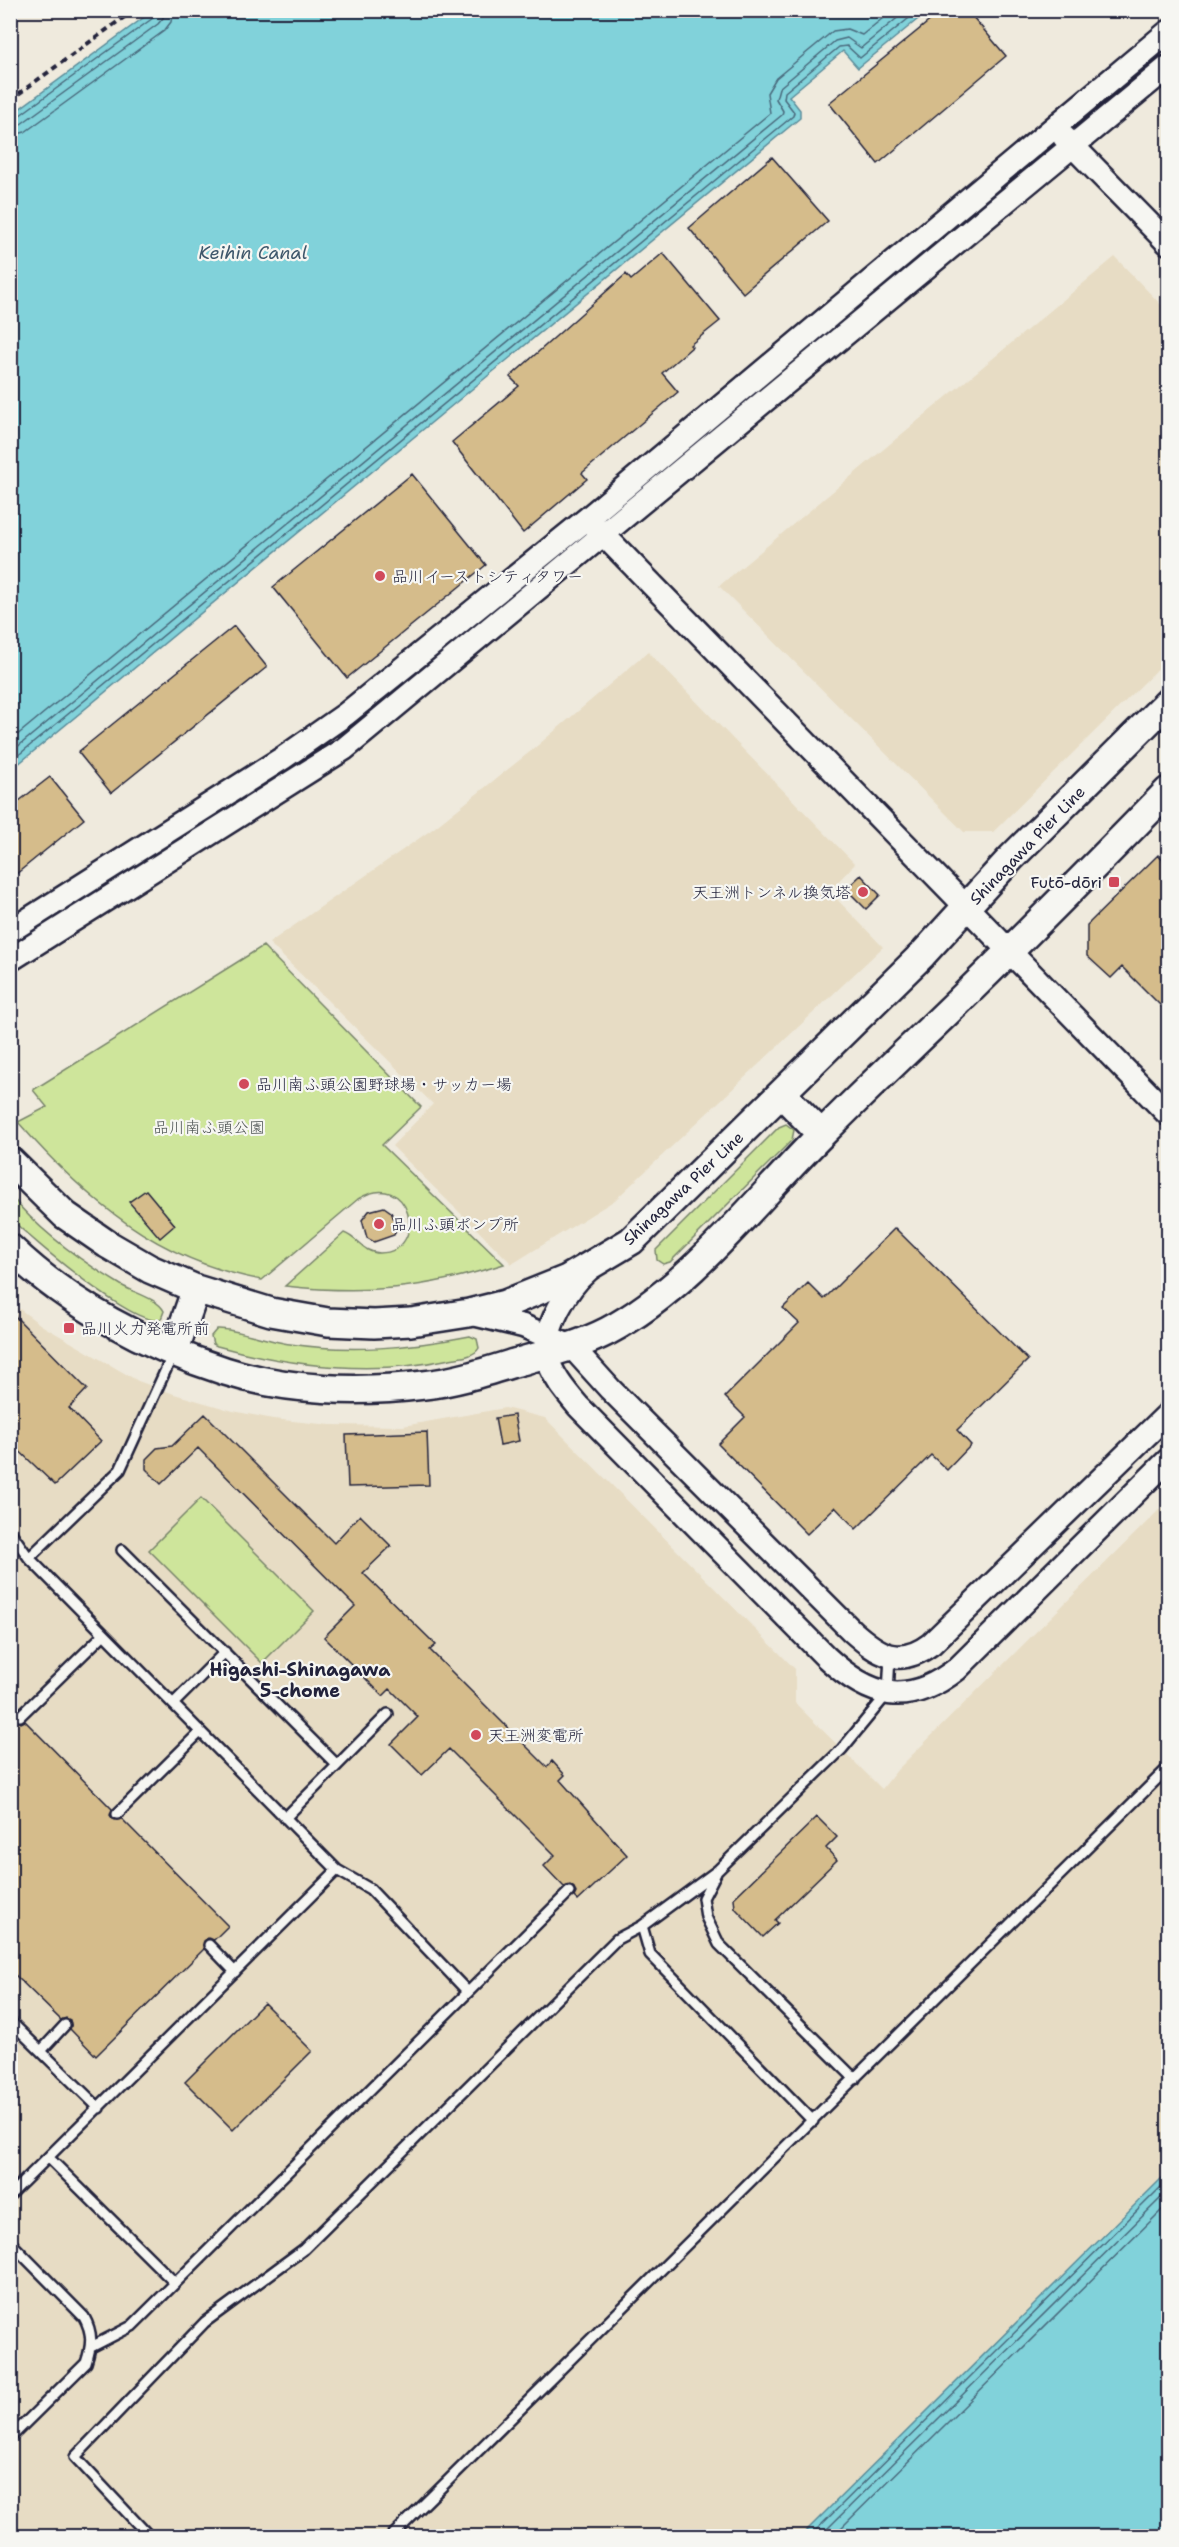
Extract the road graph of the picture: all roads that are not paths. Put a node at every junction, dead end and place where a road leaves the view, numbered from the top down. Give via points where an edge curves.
1 (1168, 32) edge
2 (1168, 67) edge
3 (1055, 126) junction
4 (1072, 146) junction
5 (1168, 243) edge
6 (588, 518) junction
7 (604, 535) junction
8 (1168, 702) edge
9 (1168, 791) edge
10 (967, 908) junction
11 (10, 931) edge
12 (1009, 950) junction
13 (10, 960) edge
14 (782, 1094) junction
15 (1168, 1114) edge
16 (821, 1134) junction
17 (10, 1161) edge
18 (10, 1248) edge
19 (598, 1261) junction
20 (196, 1289) junction
21 (469, 1313) junction
22 (556, 1346) junction
23 (174, 1352) junction
24 (1168, 1414) edge
25 (1168, 1460) edge
26 (10, 1531) edge
27 (122, 1550) dead end
28 (29, 1558) junction
29 (104, 1635) junction
30 (225, 1652) junction
31 (890, 1656) junction
32 (888, 1693) junction
33 (173, 1704) junction
34 (388, 1714) dead end
35 (20, 1716) dead end
36 (201, 1732) junction
37 (337, 1765) junction
38 (1168, 1768) edge
39 (117, 1814) dead end
40 (285, 1818) junction
41 (337, 1870) junction
42 (717, 1871) junction
43 (569, 1892) dead end
44 (642, 1926) junction
45 (208, 1945) dead end
46 (235, 1972) junction
47 (468, 1992) junction
48 (10, 2021) edge
49 (65, 2025) dead end
50 (40, 2051) junction
51 (855, 2079) junction
52 (99, 2108) junction
53 (813, 2121) junction
54 (49, 2158) junction
55 (10, 2195) edge
56 (10, 2242) edge
57 (175, 2283) junction
58 (91, 2347) junction
59 (10, 2438) edge
60 (149, 2536) edge
61 (392, 2536) edge

1 - 3 street
2 - 4 street
3 - 4 street
3 - 6 street
4 - 5 street
4 - 7 street
6 - 7 street
6 - 11 street via 320,733
7 - 10 street
7 - 13 street via 344,749
8 - 10 main road, Shinagawa Pier Line via 1011,858
9 - 12 main road
10 - 12 street
10 - 14 main road, Shinagawa Pier Line
12 - 15 street
12 - 16 main road
14 - 16 main road
14 - 19 main road, Shinagawa Pier Line via 632,1241
16 - 22 main road via 673,1288 610,1330
17 - 20 main road, Shinagawa Pier Line via 65,1215 98,1238 150,1269
18 - 23 main road via 69,1296 115,1324
19 - 21 main road, Shinagawa Pier Line via 538,1291
19 - 22 street via 576,1280 562,1302
20 - 21 main road, Shinagawa Pier Line via 271,1312 328,1322 411,1322
20 - 23 main road
21 - 22 street via 523,1326
22 - 23 main road via 427,1385 378,1389 279,1383 227,1372
22 - 31 street via 618,1397 852,1630
22 - 32 street via 560,1385 578,1406 826,1657 853,1681
23 - 28 lane via 120,1470
24 - 31 street via 931,1644 906,1657
25 - 32 street via 957,1668 922,1690
26 - 28 lane
27 - 30 lane
28 - 29 lane
29 - 33 lane
29 - 35 lane
30 - 33 lane
30 - 37 lane
31 - 32 lane
32 - 42 lane via 842,1749
33 - 36 lane
34 - 37 lane
36 - 39 lane
36 - 40 lane
37 - 40 lane
38 - 51 lane
40 - 41 lane
41 - 46 lane
41 - 47 lane via 370,1888
42 - 44 lane
42 - 51 lane via 703,1898 706,1917 719,1944
43 - 47 lane
44 - 53 lane via 650,1954
44 - 60 lane via 617,1939 304,2249 205,2322 75,2457
45 - 46 lane
46 - 52 lane
47 - 57 lane
48 - 50 lane
49 - 50 lane
50 - 52 lane
51 - 53 lane
52 - 54 lane
53 - 61 lane
54 - 55 lane
54 - 57 lane
56 - 58 lane via 84,2317 91,2329
57 - 58 lane via 132,2326
58 - 59 lane via 86,2363

